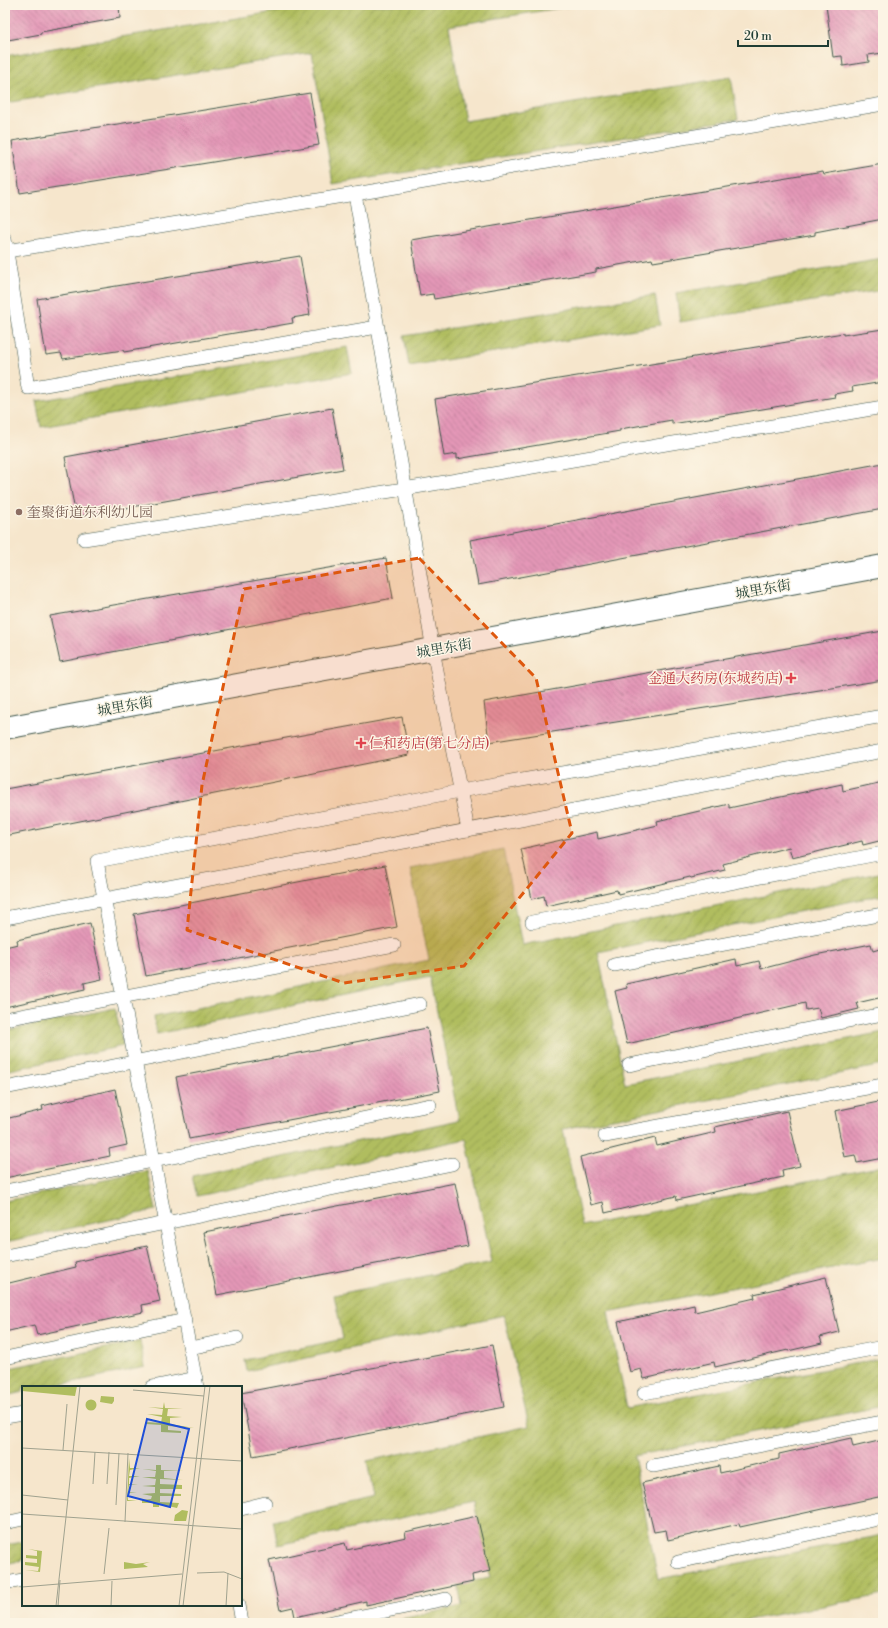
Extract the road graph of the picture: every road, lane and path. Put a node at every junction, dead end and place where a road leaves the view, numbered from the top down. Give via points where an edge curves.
1 (883, 104) edge
2 (355, 194) junction
3 (6, 245) edge
4 (377, 327) junction
5 (883, 407) edge
6 (404, 489) junction
7 (84, 539) dead end
8 (883, 566) edge
9 (433, 650) junction
10 (883, 716) edge
11 (5, 728) edge
12 (883, 751) edge
13 (460, 791) junction
14 (468, 830) junction
15 (883, 853) edge
16 (104, 899) junction
17 (883, 914) edge
18 (5, 918) edge
19 (532, 922) dead end
20 (394, 945) dead end
21 (614, 965) dead end
22 (123, 997) junction
23 (420, 1004) dead end
24 (883, 1014) edge
25 (5, 1019) edge
26 (135, 1061) junction
27 (629, 1065) dead end
28 (883, 1085) edge
29 (5, 1088) edge
30 (430, 1105) dead end
31 (605, 1136) dead end
32 (154, 1161) junction
33 (452, 1164) dead end
34 (5, 1191) edge
35 (166, 1223) junction
36 (5, 1256) edge
37 (185, 1320) junction
38 (237, 1338) dead end
39 (883, 1347) edge
40 (190, 1348) junction
41 (5, 1358) edge
42 (197, 1382) edge
43 (161, 1386) edge
44 (644, 1393) dead end
45 (22, 1414) edge
46 (5, 1417) edge
47 (883, 1422) edge
48 (653, 1466) dead end
49 (265, 1503) dead end
50 (242, 1509) edge
51 (883, 1518) edge
52 (22, 1519) edge
53 (5, 1523) edge
54 (678, 1562) dead end
55 (446, 1599) dead end
56 (239, 1606) edge
57 (242, 1623) edge
58 (327, 1623) edge

1 - 2 lane
2 - 3 lane
2 - 4 lane
3 - 4 lane via 28,388
4 - 6 lane
5 - 6 lane
6 - 7 lane
6 - 9 lane
8 - 9 street, 城里东街
9 - 11 street, 城里东街
9 - 13 lane
10 - 13 lane
12 - 14 lane
13 - 14 lane
13 - 16 lane via 97,860
14 - 16 lane
15 - 19 lane
16 - 18 lane
16 - 22 lane
17 - 21 lane
20 - 22 lane
22 - 25 lane
22 - 26 lane
23 - 26 lane
24 - 27 lane
26 - 29 lane
26 - 32 lane
28 - 31 lane
30 - 32 lane
32 - 34 lane
32 - 35 lane
33 - 35 lane
35 - 36 lane
35 - 37 lane
37 - 40 lane
37 - 41 lane
38 - 40 lane
39 - 44 lane
40 - 42 lane
42 - 43 lane
45 - 46 lane
47 - 48 lane
49 - 50 lane
51 - 54 lane
52 - 53 lane
55 - 58 lane
56 - 57 lane

